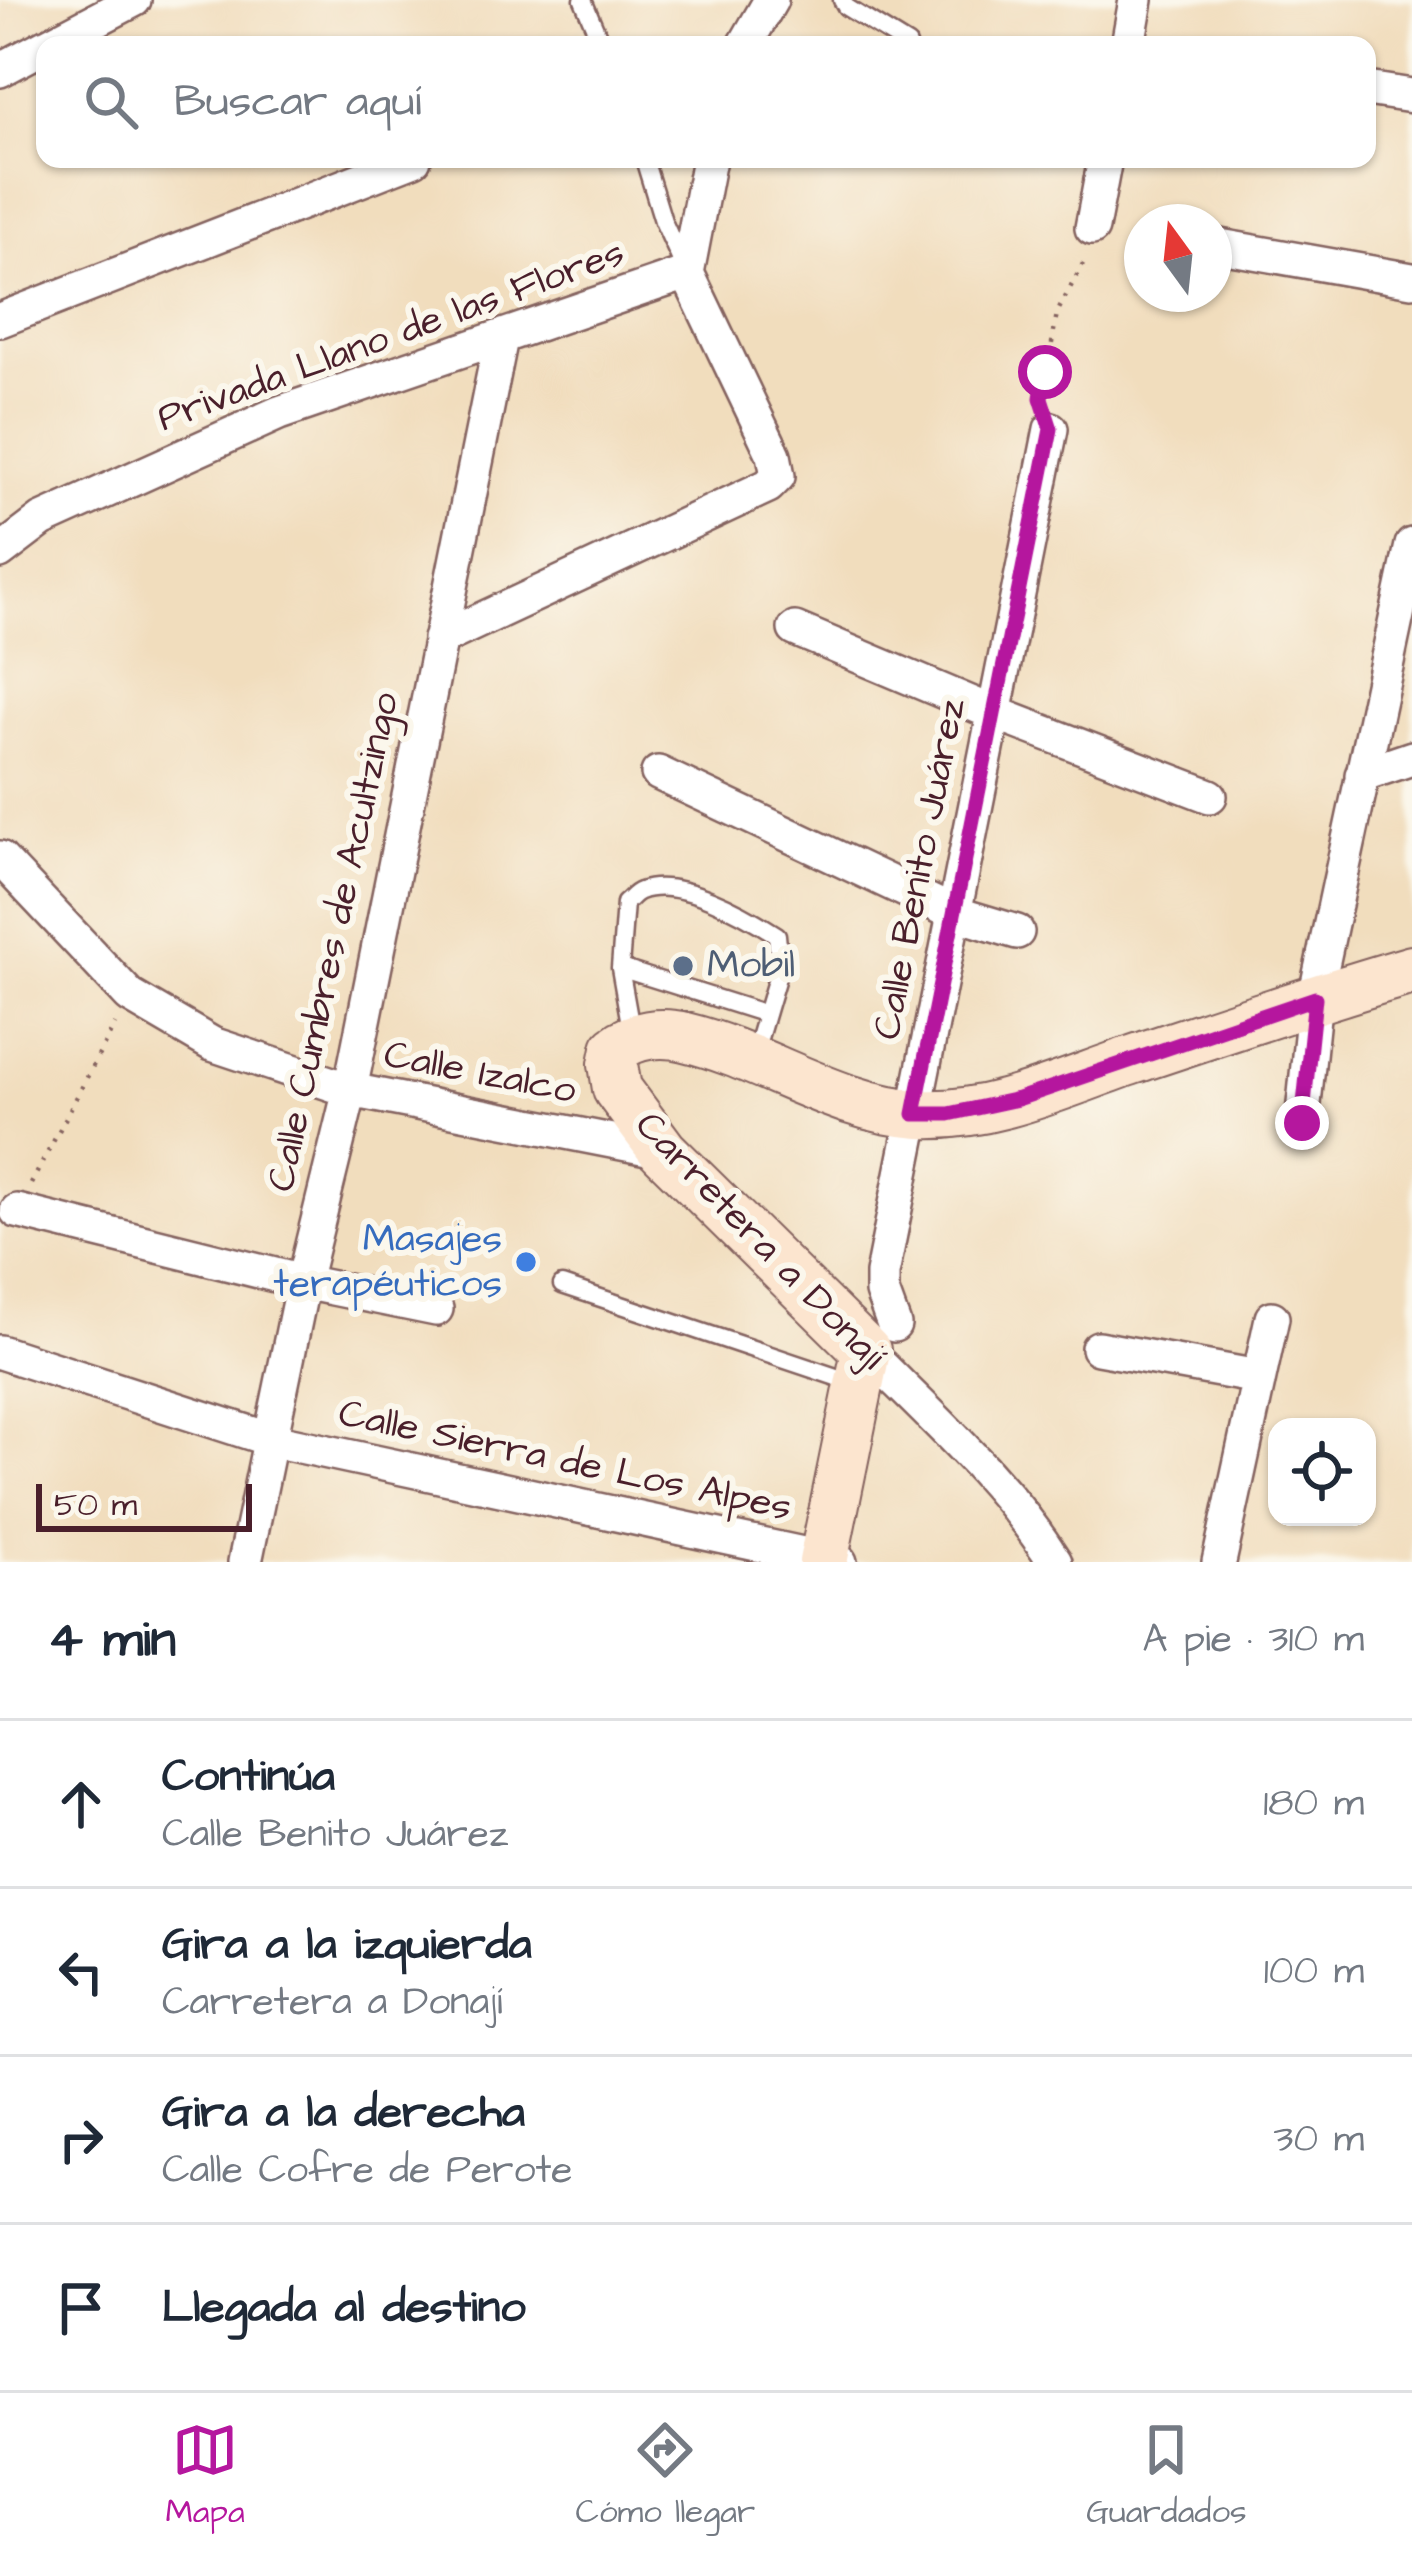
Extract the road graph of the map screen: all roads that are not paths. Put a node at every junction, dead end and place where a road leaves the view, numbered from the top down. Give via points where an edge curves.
1 (134, 0) edge
2 (583, 0) edge
3 (771, 0) edge
4 (842, 0) edge
5 (1136, 0) edge
6 (65, 36) edge
7 (598, 36) edge
8 (750, 36) edge
9 (893, 36) edge
10 (1130, 36) edge
11 (36, 51) edge
12 (0, 70) edge
13 (1376, 90) edge
14 (1412, 96) edge
15 (391, 168) edge
16 (647, 168) edge
17 (707, 168) edge
18 (1104, 168) edge
19 (1092, 228) dead end
20 (1232, 248) edge
21 (687, 273) junction
22 (1412, 280) edge
23 (0, 320) edge
24 (501, 338) junction
25 (1051, 429) road end
26 (1412, 544) edge
27 (0, 551) edge
28 (795, 629) dead end
29 (440, 639) junction
30 (994, 713) junction
31 (1412, 758) edge
32 (658, 773) dead end
33 (1361, 776) junction
34 (1210, 796) dead end
35 (0, 858) edge
36 (954, 913) junction
37 (1017, 932) dead end
38 (620, 968) junction
39 (1412, 970) edge
40 (1315, 998) junction
41 (766, 1014) junction
42 (632, 1036) junction
43 (752, 1061) junction
44 (350, 1090) junction
45 (914, 1114) junction
46 (1302, 1123) dead end
47 (663, 1151) junction
48 (17, 1210) road end
49 (303, 1282) junction
50 (562, 1285) dead end
51 (436, 1309) dead end
52 (1272, 1318) dead end
53 (1098, 1348) dead end
54 (0, 1352) edge
55 (873, 1354) junction
56 (1258, 1377) junction
57 (272, 1440) junction
58 (829, 1561) edge
59 (245, 1562) edge
60 (1055, 1562) edge
61 (1219, 1562) edge

1 - 6 street
2 - 7 lane
3 - 8 street
4 - 9 lane
5 - 10 street
11 - 12 street
13 - 14 street
15 - 23 street
16 - 21 lane, Privada Llano de las Flores
17 - 21 street
18 - 19 street
20 - 22 street
21 - 24 street, Privada Llano de las Flores
21 - 29 street, Privada Llano de las Flores via 778,476
24 - 27 street, Privada Llano de las Flores via 196,448 42,520
24 - 29 street, Calle Cumbres de Acultzingo
25 - 30 street, Calle Benito Juárez
26 - 33 street
28 - 30 street
29 - 44 street, Calle Cumbres de Acultzingo
30 - 34 street
30 - 36 street, Calle Benito Juárez
31 - 33 street
32 - 36 street
33 - 40 street
35 - 44 street, Calle Izalco via 130,996 212,1044
36 - 37 street
36 - 45 street, Calle Benito Juárez
38 - 41 lane
38 - 41 lane via 625,903 641,890 732,906 777,935 780,967
38 - 42 lane
39 - 40 main road
40 - 45 main road via 1018,1099
40 - 46 street
41 - 43 lane
42 - 43 main road via 682,1035
42 - 47 main road, Carretera a Donají via 616,1048 617,1089
43 - 45 main road
44 - 47 street, Calle Izalco
44 - 49 street, Calle Cumbres de Acultzingo
45 - 55 street, Calle Benito Juárez
47 - 55 main road, Carretera a Donají
48 - 49 street
49 - 51 street
49 - 57 street, Calle Cumbres de Acultzingo
50 - 55 lane
52 - 56 street
53 - 56 street
54 - 57 street, Calle Sierra de Los Alpes
55 - 58 main road
55 - 60 street, Carretera a Donají via 988,1473
56 - 61 street
57 - 58 street, Calle Sierra de Los Alpes
57 - 59 street, Calle Cumbres de Acultzingo

